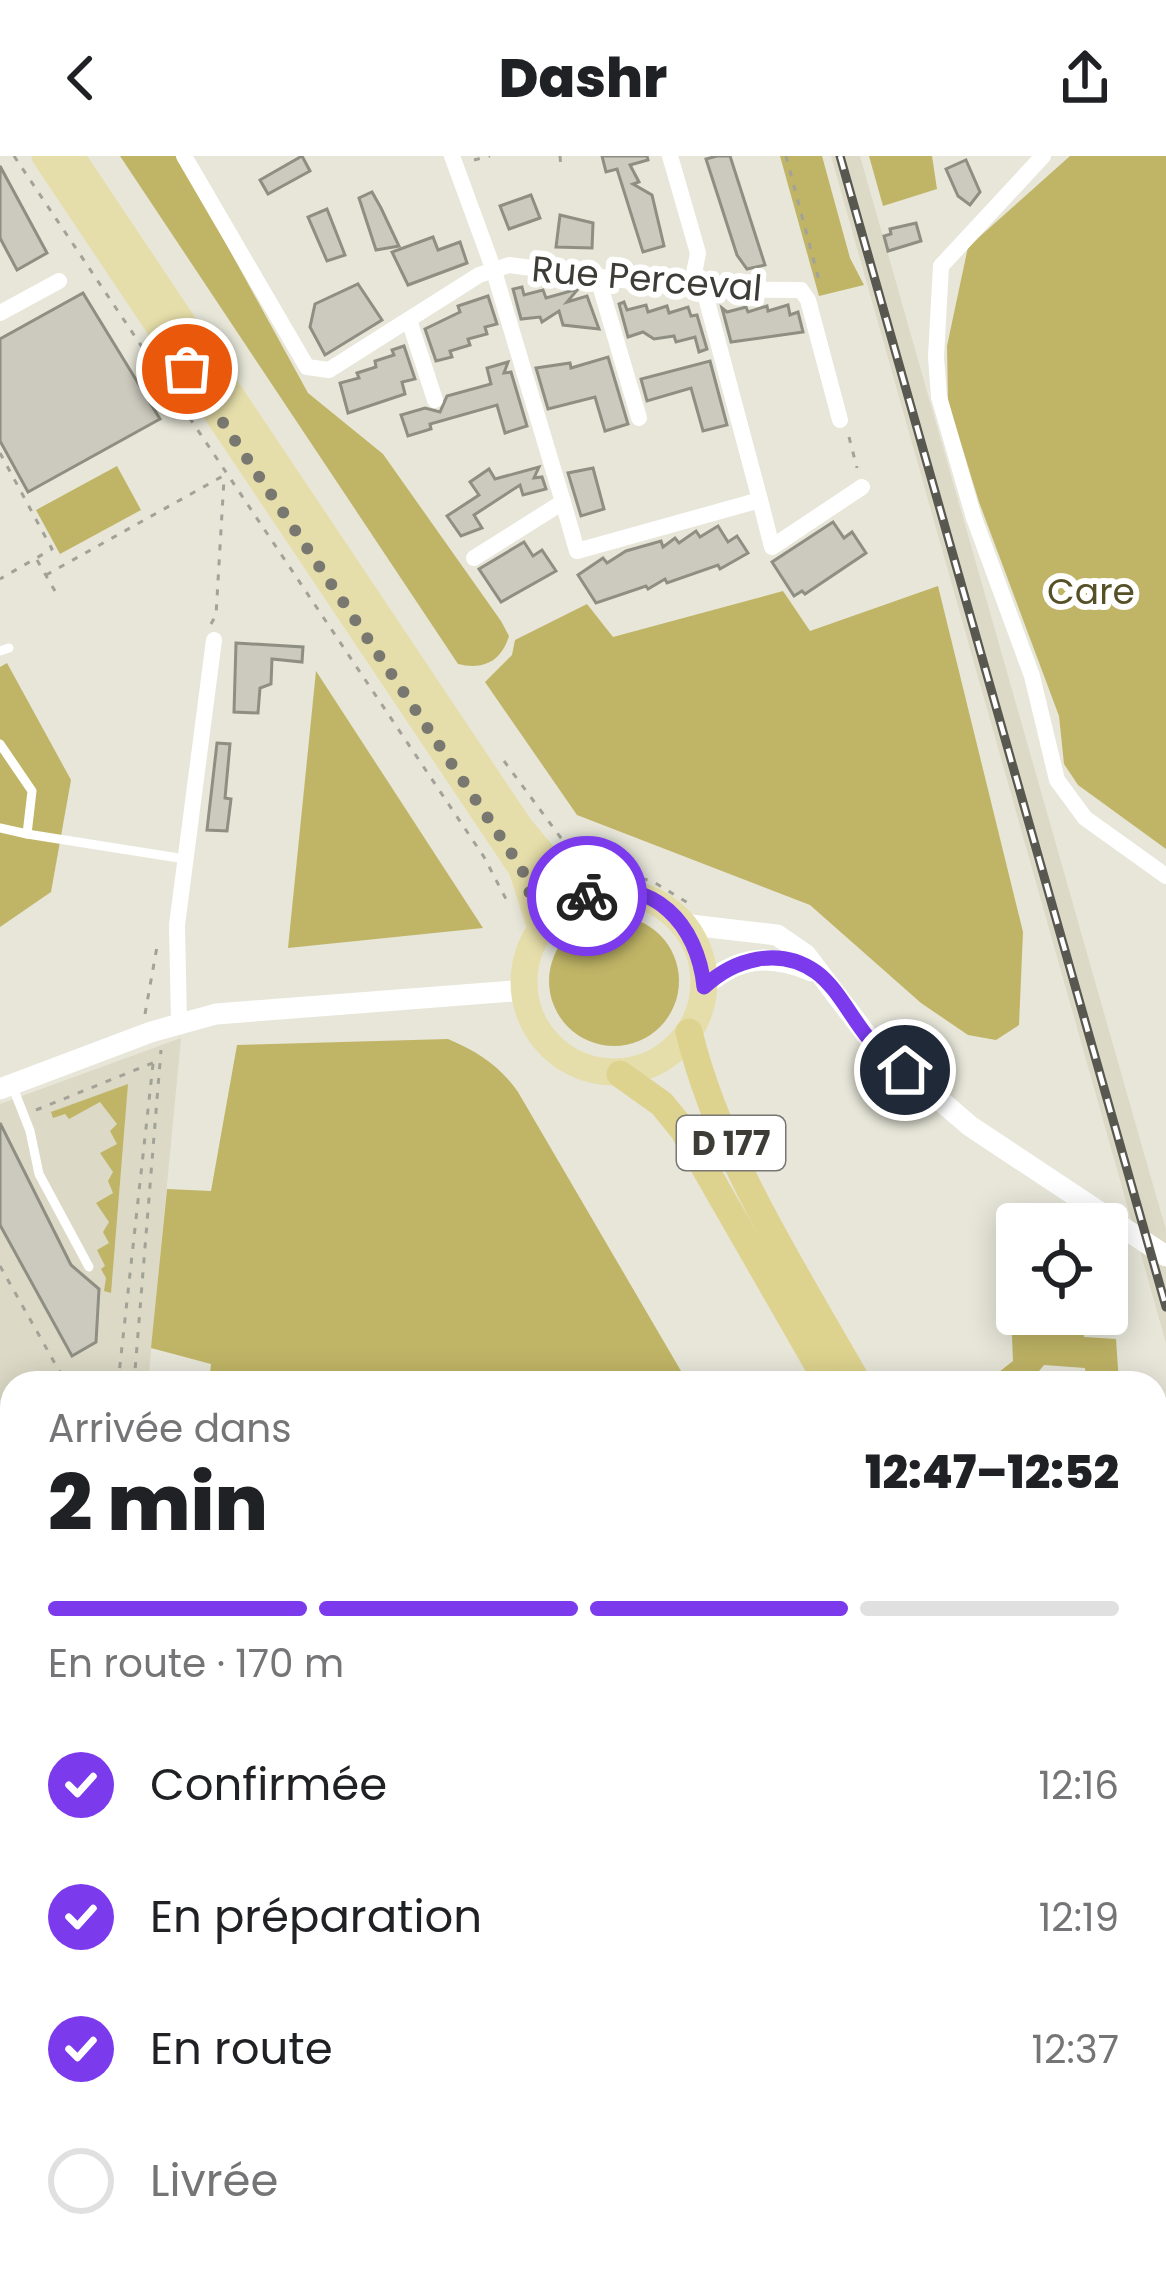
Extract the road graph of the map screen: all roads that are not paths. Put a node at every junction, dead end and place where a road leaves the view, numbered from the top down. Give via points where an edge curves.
1 (45, 156) edge
2 (71, 156) edge
3 (184, 156) edge
4 (452, 156) edge
5 (670, 156) edge
6 (1042, 156) edge
7 (493, 268) junction
8 (597, 275) junction
9 (58, 281) dead end
10 (698, 289) junction
11 (0, 314) edge
12 (409, 320) junction
13 (435, 400) dead end
14 (639, 418) dead end
15 (840, 420) road end
16 (862, 487) road end
17 (760, 500) junction
18 (563, 502) junction
19 (474, 558) dead end
20 (214, 640) dead end
21 (0, 744) edge
22 (0, 828) edge
23 (27, 834) junction
24 (185, 859) junction
25 (1166, 876) edge
26 (593, 893) junction
27 (692, 918) junction
28 (541, 928) junction
29 (817, 972) junction
30 (704, 987) junction
31 (526, 990) junction
32 (178, 1023) junction
33 (689, 1032) junction
34 (620, 1074) junction
35 (6, 1087) edge
36 (1166, 1256) edge
37 (89, 1268) dead end
38 (821, 1371) edge
39 (851, 1371) edge

1 - 28 main road via 522,869
2 - 26 main road via 519,826 557,872
3 - 12 street, Rue Perceval via 307,367 329,370
4 - 7 street
5 - 10 street via 698,253
6 - 25 street via 941,266 939,397 1039,698 1057,780 1084,818
7 - 8 street, Rue Perceval
7 - 12 street, Rue Perceval
7 - 18 street
8 - 10 street, Rue Perceval
8 - 14 street
9 - 11 street
10 - 15 street, Rue Perceval via 801,290
10 - 17 street
12 - 13 street
16 - 17 street via 772,547
17 - 18 street via 577,551
18 - 19 street
20 - 24 street
21 - 23 lane via 32,790
22 - 23 lane
23 - 24 lane
24 - 32 street
26 - 27 main road via 643,893
26 - 28 main road
27 - 29 street via 777,935
27 - 30 main road
28 - 31 main road via 528,952
29 - 30 street via 765,958 733,964
29 - 36 street via 872,1042 954,1112
30 - 33 main road
31 - 32 street via 254,1009
31 - 34 main road via 548,1043 572,1063
32 - 35 street
33 - 34 main road via 658,1060
33 - 39 highway, D 177 via 752,1189
34 - 38 highway, D 177 via 682,1130
35 - 37 lane via 24,1115 39,1174

